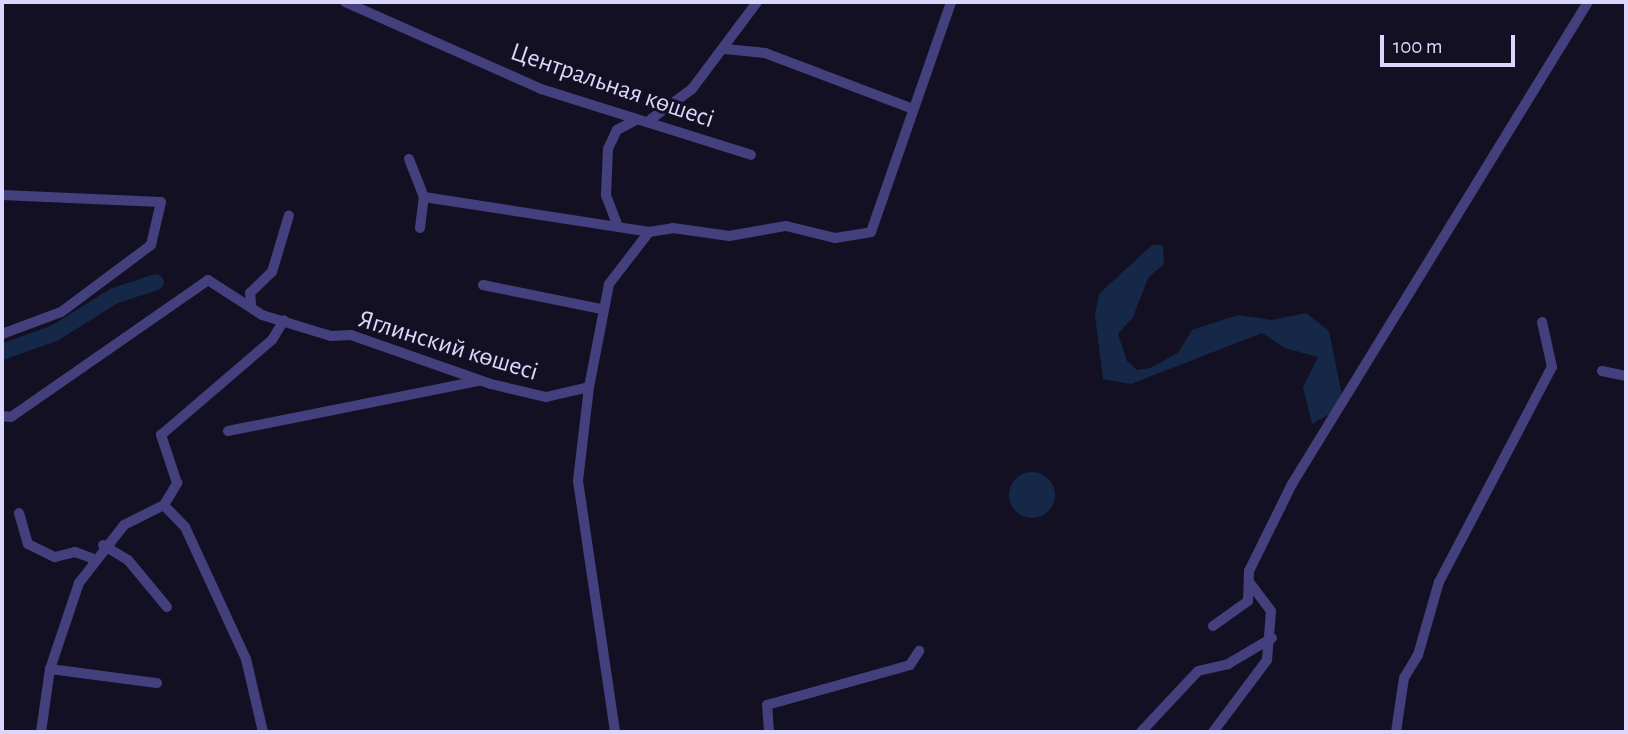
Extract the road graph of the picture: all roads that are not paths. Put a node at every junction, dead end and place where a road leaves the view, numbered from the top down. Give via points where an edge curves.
1 (345, 2) edge
2 (757, 2) edge
3 (951, 2) edge
4 (1588, 2) edge
5 (725, 49) junction
6 (913, 109) junction
7 (651, 119) junction
8 (636, 120) junction
9 (751, 155) dead end
10 (410, 159) dead end
11 (2, 195) edge
12 (424, 197) junction
13 (289, 215) dead end
14 (617, 224) junction
15 (420, 228) dead end
16 (649, 232) junction
17 (483, 285) dead end
18 (251, 304) junction
19 (601, 309) junction
20 (284, 320) junction
21 (1542, 322) dead end
22 (2, 334) edge
23 (1602, 372) dead end
24 (1626, 376) edge
25 (480, 381) junction
26 (589, 387) junction
27 (2, 416) edge
28 (228, 431) dead end
29 (164, 505) junction
30 (19, 513) dead end
31 (103, 545) junction
32 (94, 559) junction
33 (1249, 582) junction
34 (167, 607) dead end
35 (1213, 626) dead end
36 (1272, 638) junction
37 (919, 651) dead end
38 (50, 668) junction
39 (157, 683) dead end
40 (41, 732) edge
41 (263, 732) edge
42 (615, 732) edge
43 (769, 732) edge
44 (1141, 732) edge
45 (1213, 732) edge
46 (1396, 732) edge

1 - 8 street, Центральная көшесі via 541,89
2 - 5 street
3 - 6 street
4 - 33 street via 1292,484
5 - 6 street via 765,53
5 - 7 street via 692,89
6 - 16 street via 877,223 862,236 835,238 786,226 729,236 673,228
7 - 8 street, Центральная көшесі
7 - 9 street, Центральная көшесі
8 - 14 street via 617,130 608,149 606,195
10 - 12 street
11 - 22 street via 161,202 151,245 61,312
12 - 14 street via 585,226
12 - 15 street
13 - 18 street via 272,272 250,293
14 - 16 street
16 - 19 street via 622,262
17 - 19 street
18 - 20 street, Яглинский көшесі via 262,315
18 - 27 street, Яглинский көшесі via 208,279 12,417
19 - 26 street
20 - 25 street, Яглинский көшесі via 331,335 351,335
20 - 29 street via 272,340 161,435 177,483
21 - 46 street via 1552,367 1439,582 1418,654 1404,678
23 - 24 street
25 - 26 street, Яглинский көшесі via 546,397
25 - 28 street
26 - 42 street via 578,481
29 - 31 street via 124,524
29 - 41 street via 184,527 246,659
30 - 32 street via 28,544 55,557 75,552
31 - 32 street
31 - 34 street via 128,560
32 - 38 street via 79,583
33 - 35 street via 1248,601
33 - 36 street via 1271,611
36 - 44 street via 1228,664 1198,671
36 - 45 street via 1260,671
37 - 43 street via 910,664 767,705
38 - 39 street
38 - 40 street

